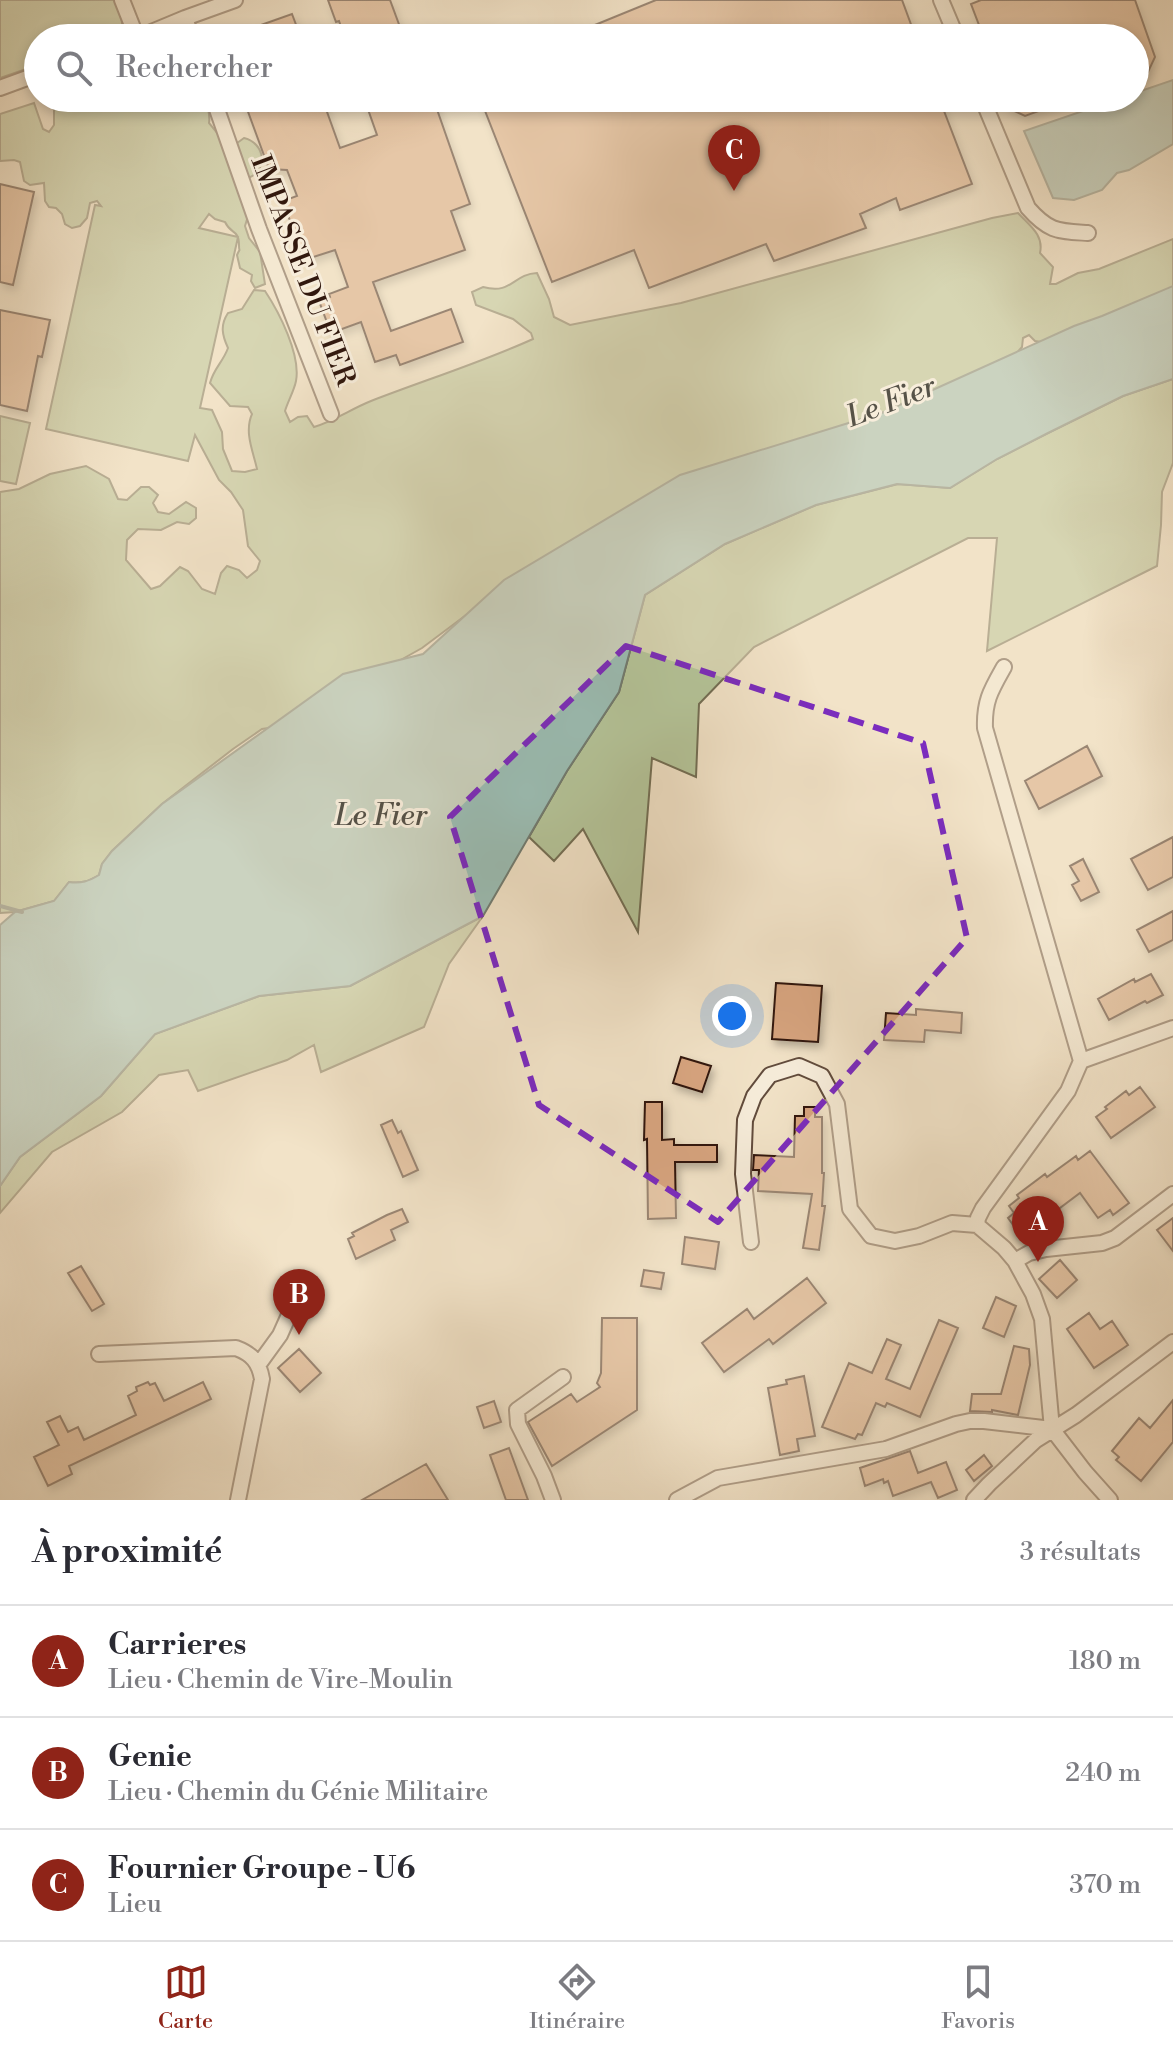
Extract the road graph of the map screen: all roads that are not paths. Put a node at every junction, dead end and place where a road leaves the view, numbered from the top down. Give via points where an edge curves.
1 (122, 0) edge
2 (235, 0) edge
3 (941, 0) edge
4 (185, 18) junction
5 (131, 24) edge
6 (171, 24) edge
7 (187, 24) edge
8 (951, 24) edge
9 (24, 79) edge
10 (0, 88) edge
11 (218, 112) edge
12 (988, 112) edge
13 (1088, 233) dead end
14 (331, 414) dead end
15 (1004, 667) dead end
16 (1173, 1028) edge
17 (1081, 1061) junction
18 (1173, 1194) edge
19 (977, 1225) junction
20 (751, 1242) dead end
21 (1015, 1261) junction
22 (293, 1306) dead end
23 (1173, 1342) edge
24 (99, 1354) dead end
25 (259, 1364) junction
26 (563, 1377) dead end
27 (1052, 1429) junction
28 (238, 1500) edge
29 (553, 1500) edge
30 (677, 1500) edge
31 (974, 1500) edge
32 (1110, 1500) edge

1 - 5 street
2 - 4 street
3 - 8 street
4 - 6 street
4 - 7 street
9 - 10 street
11 - 14 street, IMPASSE DU FIER
12 - 13 street via 1028,208 1053,230
15 - 17 street via 988,696 985,728
16 - 17 street
17 - 19 street via 1068,1091 983,1208
18 - 21 street via 1115,1238 1046,1249
19 - 20 street via 952,1223 895,1241 871,1236 850,1209 837,1104 822,1076 799,1066 770,1075 745,1120 743,1174
19 - 21 street
21 - 27 street via 1042,1319
22 - 25 street
23 - 27 street
24 - 25 street via 236,1348
25 - 28 street via 262,1379
26 - 29 street via 517,1410 518,1424
27 - 30 street via 970,1421 886,1449 718,1478
27 - 31 street
27 - 32 street

